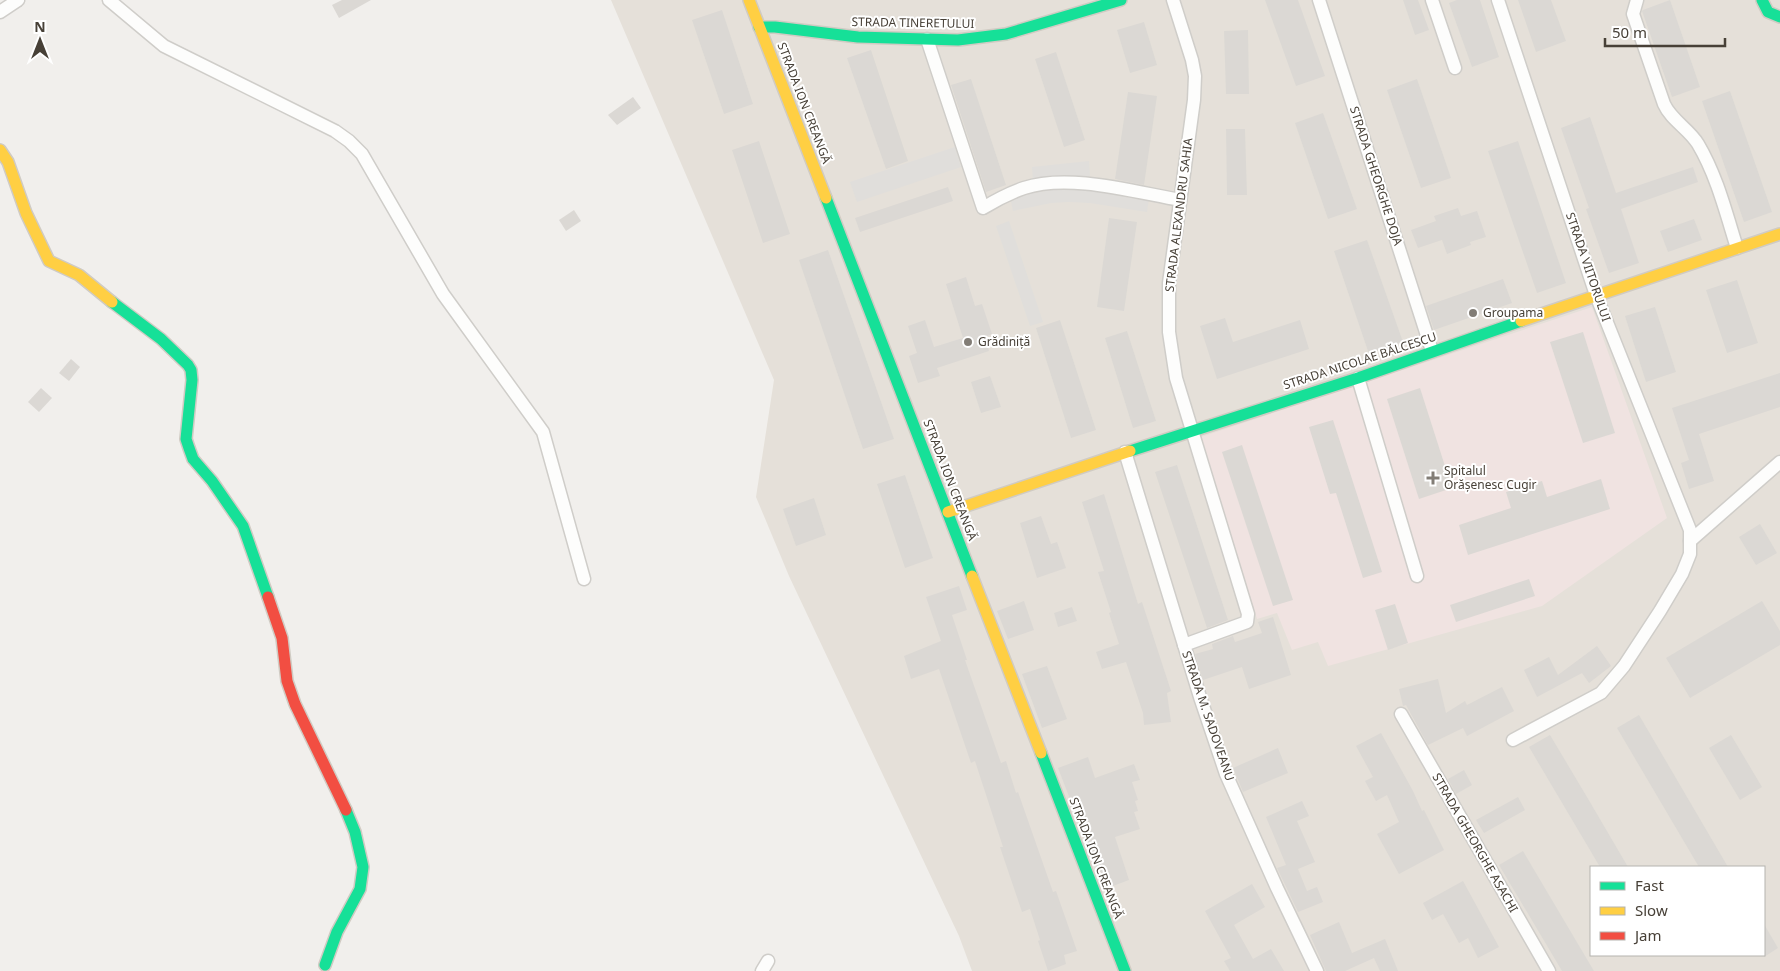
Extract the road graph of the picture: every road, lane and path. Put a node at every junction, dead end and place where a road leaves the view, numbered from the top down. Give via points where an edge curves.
1 (18, 0) edge
2 (109, 0) edge
3 (749, 0) edge
4 (1121, 0) edge
5 (1174, 0) edge
6 (1319, 0) edge
7 (1432, 0) edge
8 (1498, 0) edge
9 (1637, 0) edge
10 (1762, 0) edge
11 (0, 12) edge
12 (1780, 17) edge
13 (759, 27) junction
14 (927, 40) junction
15 (1455, 68) dead end
16 (0, 150) edge
17 (1180, 200) junction
18 (1780, 234) edge
19 (1737, 248) junction
20 (1596, 295) junction
21 (1432, 352) junction
22 (1358, 378) junction
23 (1191, 430) junction
24 (1125, 452) junction
25 (1780, 462) edge
26 (948, 512) junction
27 (1690, 536) junction
28 (1417, 576) dead end
29 (584, 579) dead end
30 (1184, 645) junction
31 (1400, 714) dead end
32 (1514, 740) dead end
33 (325, 965) dead end
34 (1125, 971) edge
35 (1317, 971) edge
36 (1549, 971) edge

1 - 11 street
2 - 29 street via 164,46 335,131 362,154 443,294 543,432
3 - 13 street, STRADA ION CREANGĂ
4 - 14 street, STRADA TINERETULUI via 1006,34
5 - 17 street, STRADA ALEXANDRU SAHIA via 1195,76
6 - 21 street, STRADA GHEORGHE DOJA
7 - 15 street
8 - 20 street, STRADA VIITORULUI
9 - 19 street via 1633,14 1664,104 1668,113 1689,132 1710,166
10 - 12 street via 1770,14
13 - 14 street, STRADA TINERETULUI
13 - 26 street, STRADA ION CREANGĂ
14 - 17 street via 983,208 1026,187 1068,182
16 - 33 street via 49,261 79,274 161,339 191,370 188,448 243,526 282,638 284,665 293,696 342,800 364,867 360,889 337,932
17 - 23 street, STRADA ALEXANDRU SAHIA via 1169,282 1169,332 1176,378
18 - 19 street, STRADA NICOLAE BĂLCESCU
19 - 20 street, STRADA NICOLAE BĂLCESCU
20 - 21 street, STRADA NICOLAE BĂLCESCU
20 - 27 street, STRADA VIITORULUI
21 - 22 street, STRADA NICOLAE BĂLCESCU
22 - 23 street, STRADA NICOLAE BĂLCESCU
22 - 28 street
23 - 24 street, STRADA NICOLAE BĂLCESCU
23 - 30 street, STRADA ALEXANDRU SAHIA via 1248,614 1247,622
24 - 26 street, STRADA NICOLAE BĂLCESCU
24 - 30 street, STRADA M. SADOVEANU
25 - 27 street
26 - 34 street, STRADA ION CREANGĂ
27 - 32 street via 1690,554 1682,574 1624,666 1601,693
30 - 35 street, STRADA M. SADOVEANU via 1226,774
31 - 36 street, STRADA GHEORGHE ASACHI

